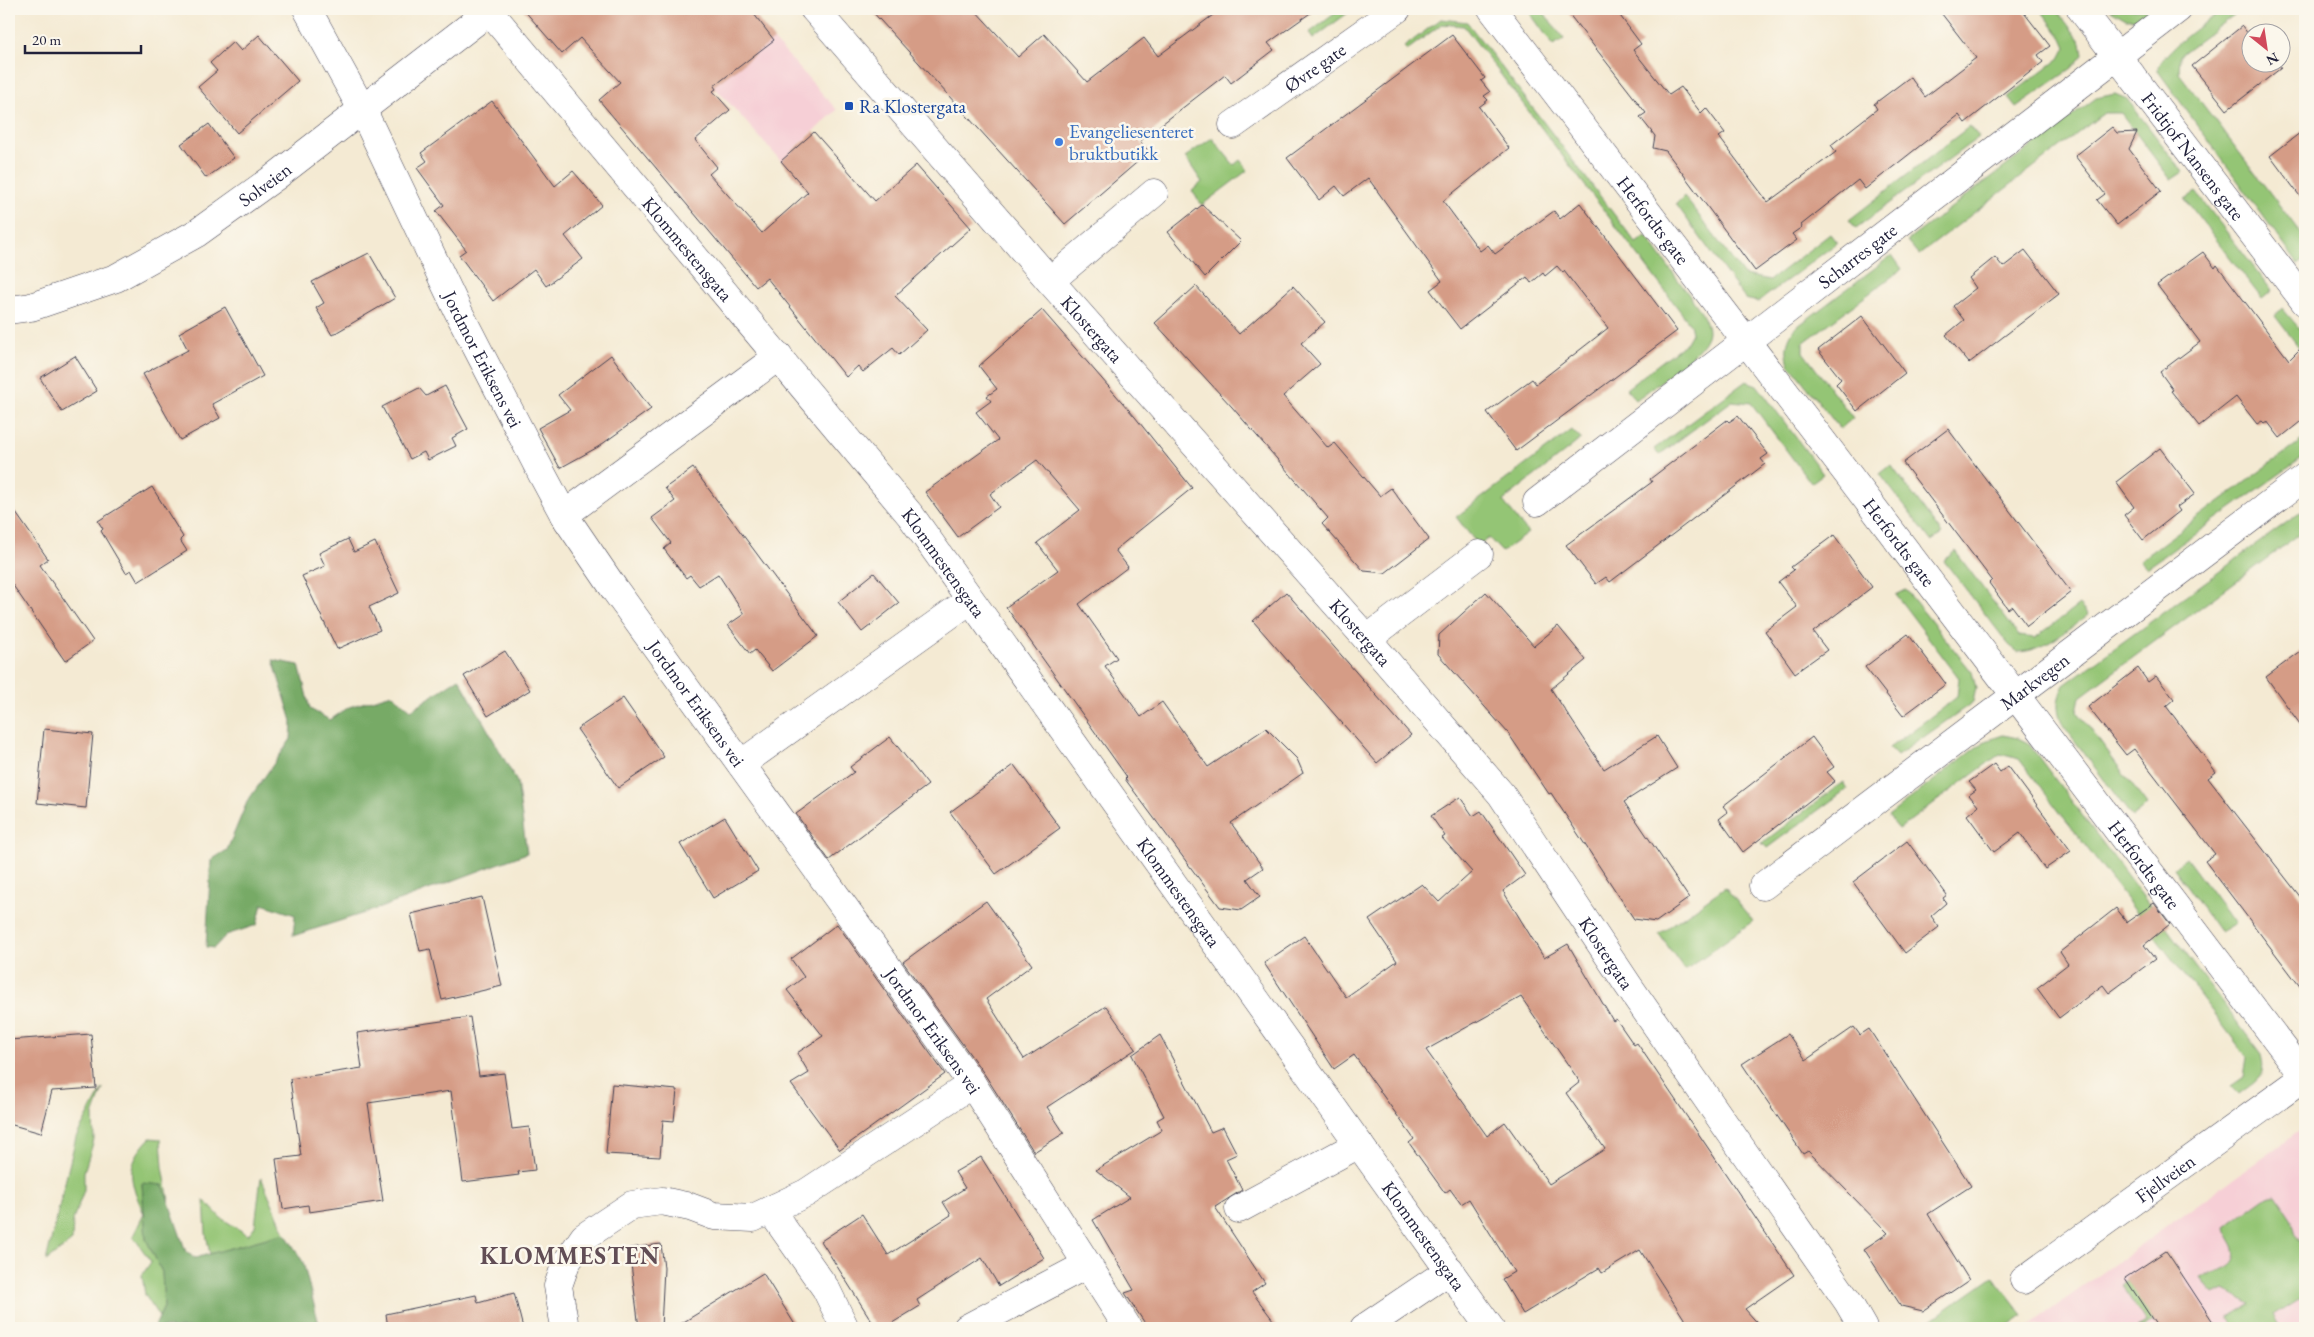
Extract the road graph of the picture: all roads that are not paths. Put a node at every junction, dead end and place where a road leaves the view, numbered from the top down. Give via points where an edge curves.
1 (307, 9) edge
2 (814, 9) edge
3 (1397, 9) edge
4 (1492, 9) edge
5 (2081, 9) edge
6 (2178, 9) edge
7 (491, 10) edge
8 (2116, 55) junction
9 (362, 108) junction
10 (1233, 126) dead end
11 (1154, 193) dead end
12 (1050, 282) junction
13 (2305, 302) edge
14 (9, 310) edge
15 (1745, 343) junction
16 (779, 356) junction
17 (2305, 477) edge
18 (1537, 502) dead end
19 (564, 515) junction
20 (1479, 554) dead end
21 (970, 600) junction
22 (1367, 638) junction
23 (2017, 694) junction
24 (741, 764) junction
25 (1763, 886) dead end
26 (2305, 1077) edge
27 (972, 1084) junction
28 (1359, 1144) junction
29 (1239, 1209) dead end
30 (771, 1211) junction
31 (1086, 1265) junction
32 (1450, 1270) junction
33 (2024, 1280) dead end
34 (1848, 1302) junction
35 (565, 1328) edge
36 (845, 1328) edge
37 (967, 1328) edge
38 (1128, 1328) edge
39 (1364, 1328) edge
40 (1490, 1328) edge
41 (1863, 1328) edge
42 (1872, 1328) edge

1 - 9 street, Jordmor Eriksens vei
2 - 12 street, Klostergata
3 - 10 street, Øvre gate
4 - 15 street, Herfordts gate
5 - 8 street, Fridtjof Nansens gate
6 - 8 street, Scharres gate
7 - 9 street, Solveien
7 - 16 street, Klommestensgata
8 - 13 street, Fridtjof Nansens gate
8 - 15 street, Scharres gate
9 - 14 street, Solveien via 197,232 116,278 32,307
9 - 19 street, Jordmor Eriksens vei via 458,311
11 - 12 street
12 - 22 street, Klostergata
15 - 18 street, Scharres gate
15 - 23 street, Herfordts gate
16 - 19 street
16 - 21 street, Klommestensgata via 911,516
17 - 23 street, Markvegen
19 - 24 street, Jordmor Eriksens vei
20 - 22 street
21 - 24 street
21 - 28 street, Klommestensgata
22 - 34 street, Klostergata via 1501,794 1628,985
23 - 25 street, Markvegen
23 - 26 street, Herfordts gate
24 - 27 street, Jordmor Eriksens vei
26 - 33 street, Fjellveien
27 - 30 street via 806,1194
27 - 31 street, Jordmor Eriksens vei
28 - 29 street
28 - 32 street, Klommestensgata
30 - 35 street via 753,1218 714,1216 662,1201 632,1205 584,1237 566,1263 558,1286
30 - 36 street via 826,1289
31 - 37 street
31 - 38 street, Jordmor Eriksens vei
32 - 39 street
32 - 40 street, Klommestensgata
34 - 41 street, Klostergata
34 - 42 street, Klostergata

